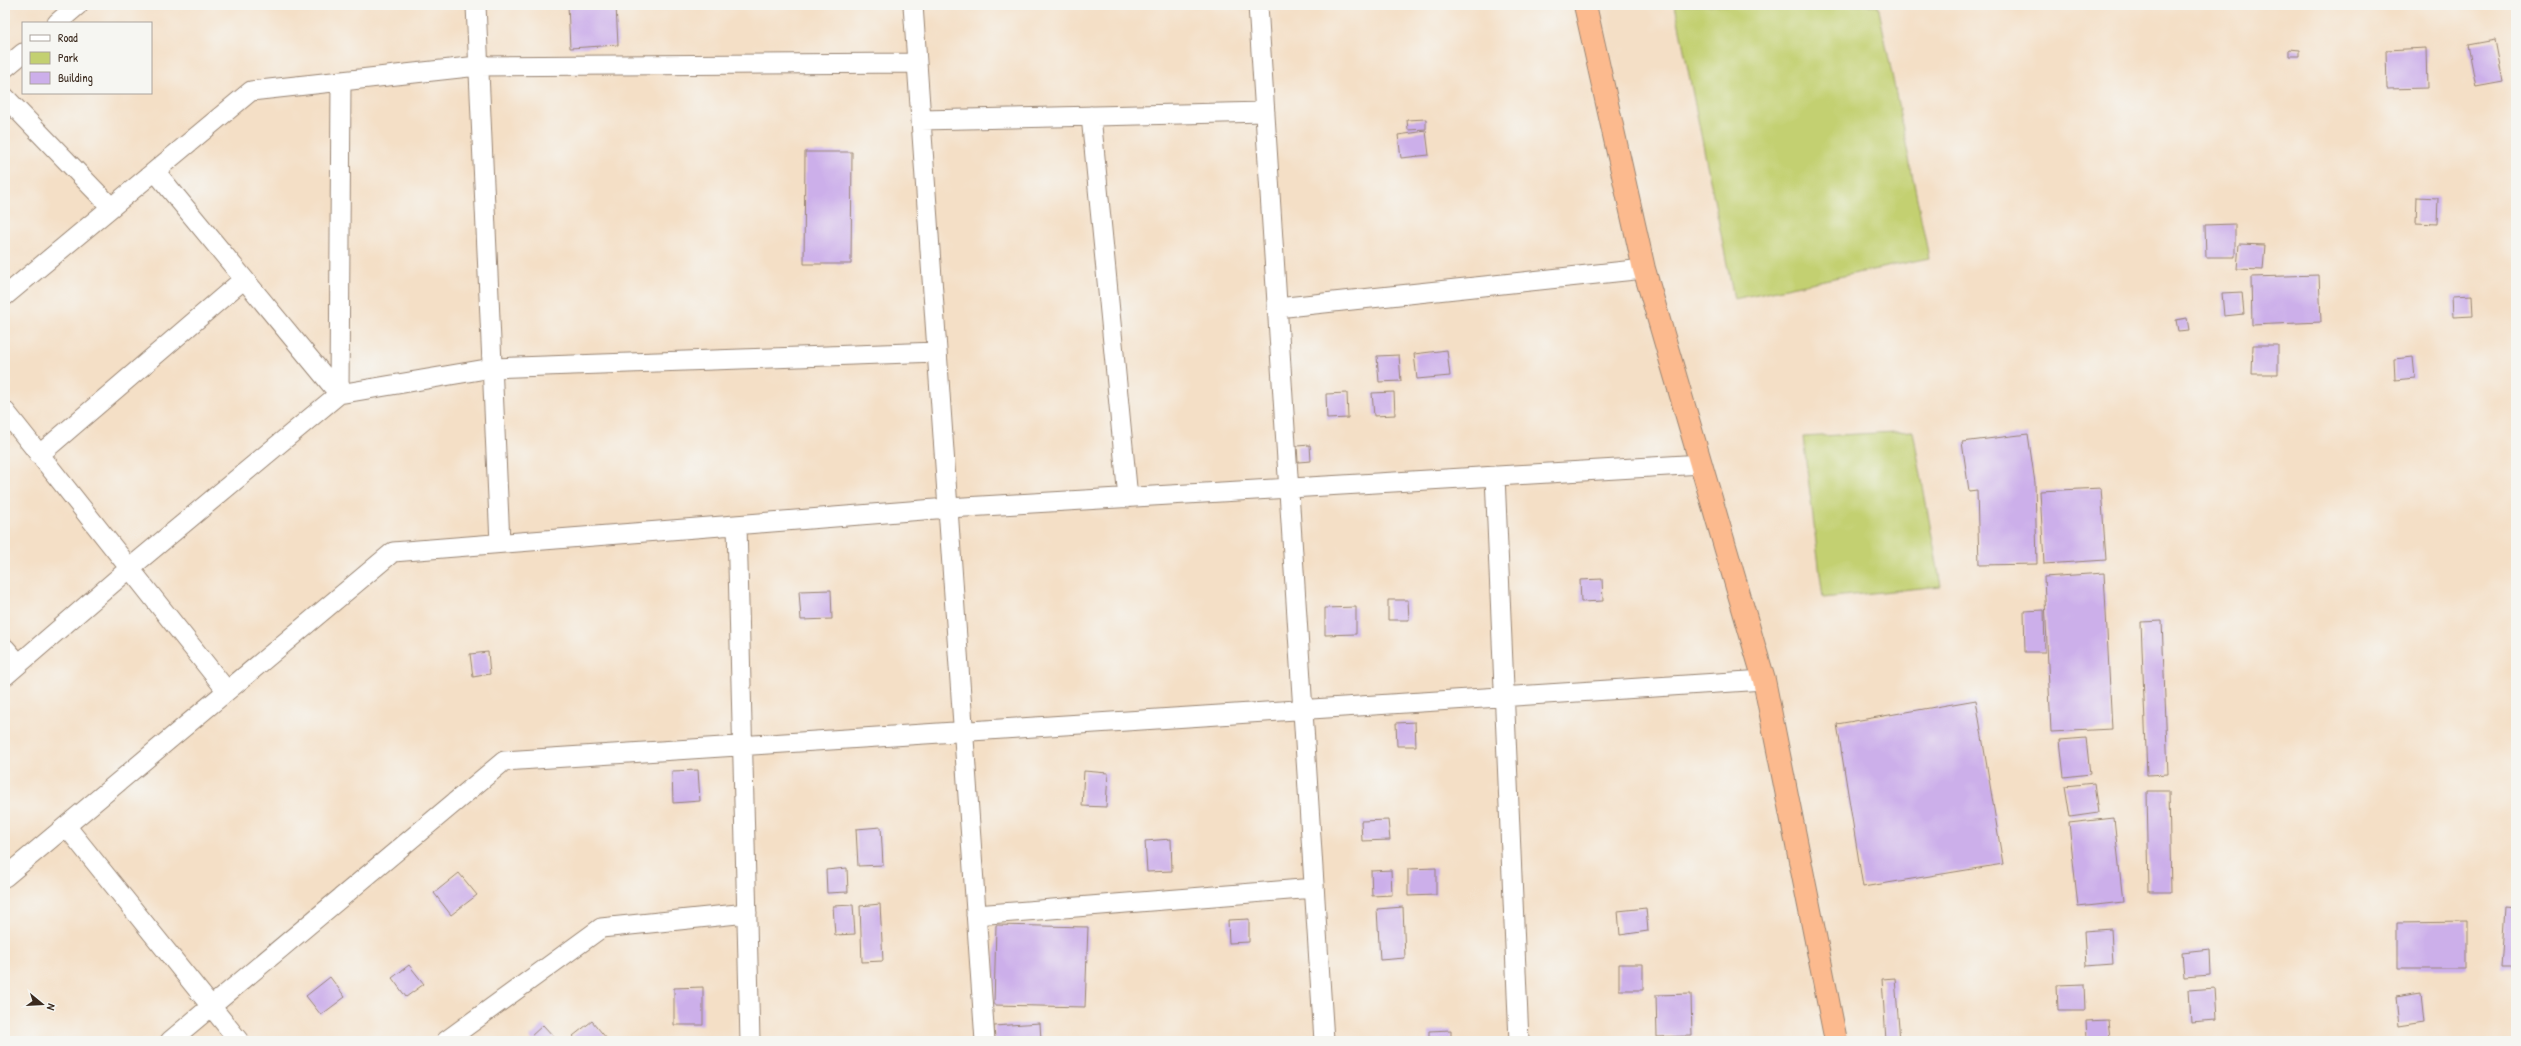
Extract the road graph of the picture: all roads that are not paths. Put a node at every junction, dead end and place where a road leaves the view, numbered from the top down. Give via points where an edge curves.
1 (78, 5) edge
2 (476, 5) edge
3 (913, 5) edge
4 (1258, 5) edge
5 (1585, 5) edge
6 (58, 22) edge
7 (22, 54) edge
8 (917, 63) junction
9 (478, 66) junction
10 (5, 68) edge
11 (341, 81) junction
12 (5, 97) edge
13 (1264, 112) junction
14 (1091, 116) junction
15 (921, 120) junction
16 (155, 171) junction
17 (111, 207) junction
18 (1644, 268) junction
19 (244, 279) junction
20 (5, 296) edge
21 (1277, 308) junction
22 (938, 352) junction
23 (492, 368) junction
24 (339, 394) junction
25 (5, 411) edge
26 (40, 455) junction
27 (1702, 464) junction
28 (1495, 476) junction
29 (1288, 489) junction
30 (1128, 498) junction
31 (948, 508) junction
32 (737, 525) junction
33 (500, 543) junction
34 (130, 568) junction
35 (5, 648) edge
36 (12, 670) edge
37 (1764, 680) junction
38 (227, 691) junction
39 (1505, 698) junction
40 (1302, 710) junction
41 (964, 732) junction
42 (742, 746) junction
43 (66, 826) junction
44 (5, 878) edge
45 (1314, 888) junction
46 (747, 914) junction
47 (976, 915) junction
48 (212, 1007) junction
49 (170, 1041) edge
50 (239, 1041) edge
51 (446, 1041) edge
52 (750, 1041) edge
53 (985, 1041) edge
54 (1324, 1041) edge
55 (1519, 1041) edge
56 (1836, 1041) edge

1 - 6 street
2 - 9 street
3 - 8 street
4 - 13 street
5 - 18 highway
7 - 10 street
8 - 9 street
8 - 15 street
9 - 11 street
9 - 23 street
11 - 16 street via 251,91
11 - 24 street
12 - 17 street
13 - 14 street
13 - 21 street
14 - 15 street
14 - 30 street
15 - 22 street
16 - 17 street
16 - 19 street
17 - 20 street
18 - 21 street
18 - 27 highway
19 - 24 street
19 - 26 street
21 - 29 street
22 - 23 street
22 - 31 street
23 - 24 street
23 - 33 street
24 - 34 street
25 - 26 street
26 - 34 street
27 - 28 street
27 - 37 highway
28 - 29 street
28 - 39 street
29 - 30 street
29 - 40 street
30 - 31 street
31 - 32 street
31 - 41 street
32 - 33 street
32 - 42 street
33 - 38 street via 393,552
34 - 36 street
34 - 38 street
35 - 36 street
37 - 39 street
37 - 56 highway
38 - 43 street
39 - 40 street
39 - 55 street
40 - 41 street
40 - 45 street
41 - 42 street
41 - 47 street
42 - 46 street
42 - 48 street via 504,761
43 - 44 street
43 - 48 street
45 - 47 street
45 - 54 street
46 - 51 street via 601,928
46 - 52 street
47 - 53 street
48 - 49 street
48 - 50 street

